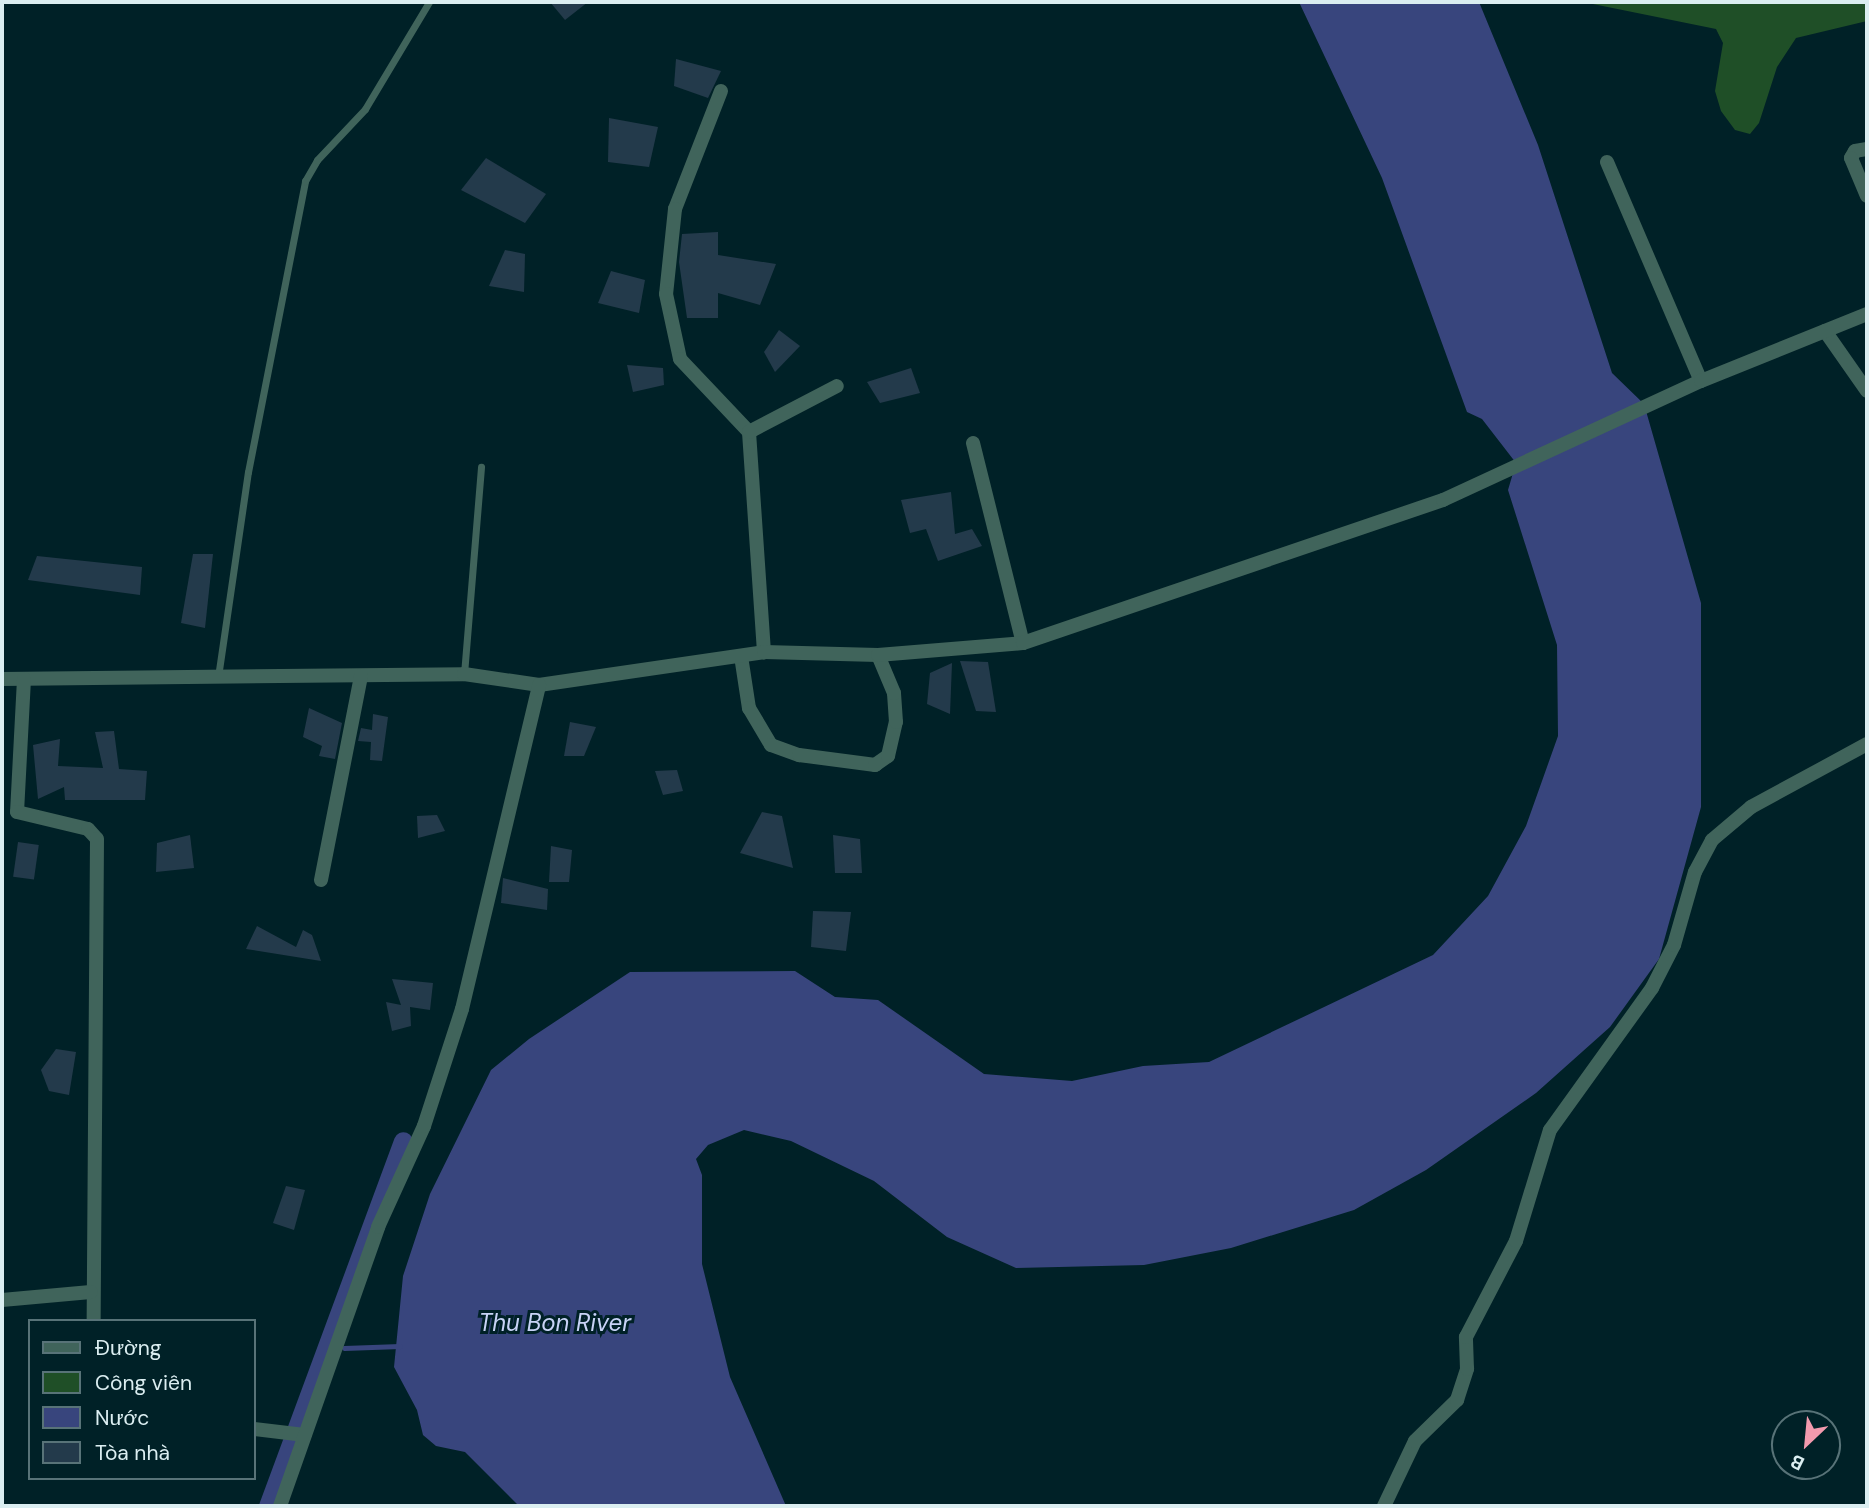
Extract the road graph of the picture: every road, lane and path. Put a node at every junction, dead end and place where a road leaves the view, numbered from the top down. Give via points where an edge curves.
1 (429, 2) edge
2 (721, 91) dead end
3 (1867, 149) edge
4 (1607, 162) dead end
5 (1867, 197) edge
6 (1867, 314) edge
7 (1825, 331) junction
8 (1701, 381) junction
9 (837, 386) dead end
10 (1867, 391) edge
11 (749, 432) junction
12 (973, 443) dead end
13 (481, 467) dead end
14 (1023, 643) junction
15 (764, 652) junction
16 (878, 655) junction
17 (741, 656) junction
18 (464, 674) junction
19 (361, 676) junction
20 (218, 677) junction
21 (2, 678) edge
22 (24, 679) junction
23 (539, 685) junction
24 (1867, 744) edge
25 (321, 880) dead end
26 (91, 1292) junction
27 (2, 1300) edge
28 (94, 1319) edge
29 (256, 1429) edge
30 (298, 1434) junction
31 (279, 1506) edge
32 (1384, 1506) edge

1 - 20 lane via 365,109 317,160 305,181 248,472
2 - 11 street via 675,209 666,294 680,359
3 - 5 street via 1856,151 1851,158
4 - 8 street
6 - 7 street
7 - 8 street
7 - 10 street
8 - 14 street via 1649,409 1443,500
9 - 11 street
11 - 15 street
12 - 14 street
13 - 18 lane
14 - 16 street
15 - 16 street
15 - 17 street
16 - 17 street via 894,693 896,722 888,756 875,765 799,755 771,745 749,708
17 - 23 street
18 - 19 street
18 - 23 street
19 - 20 street
19 - 25 street
20 - 22 street
21 - 22 street
22 - 26 street via 17,813 88,829 97,839 99,1155
23 - 30 street via 462,1009 424,1126 378,1227
24 - 32 street via 1727,823 1702,856 1684,919 1651,988 1550,1130 1520,1230 1466,1337 1467,1369 1457,1400 1415,1441
26 - 27 street
26 - 28 street
29 - 30 street
30 - 31 street

